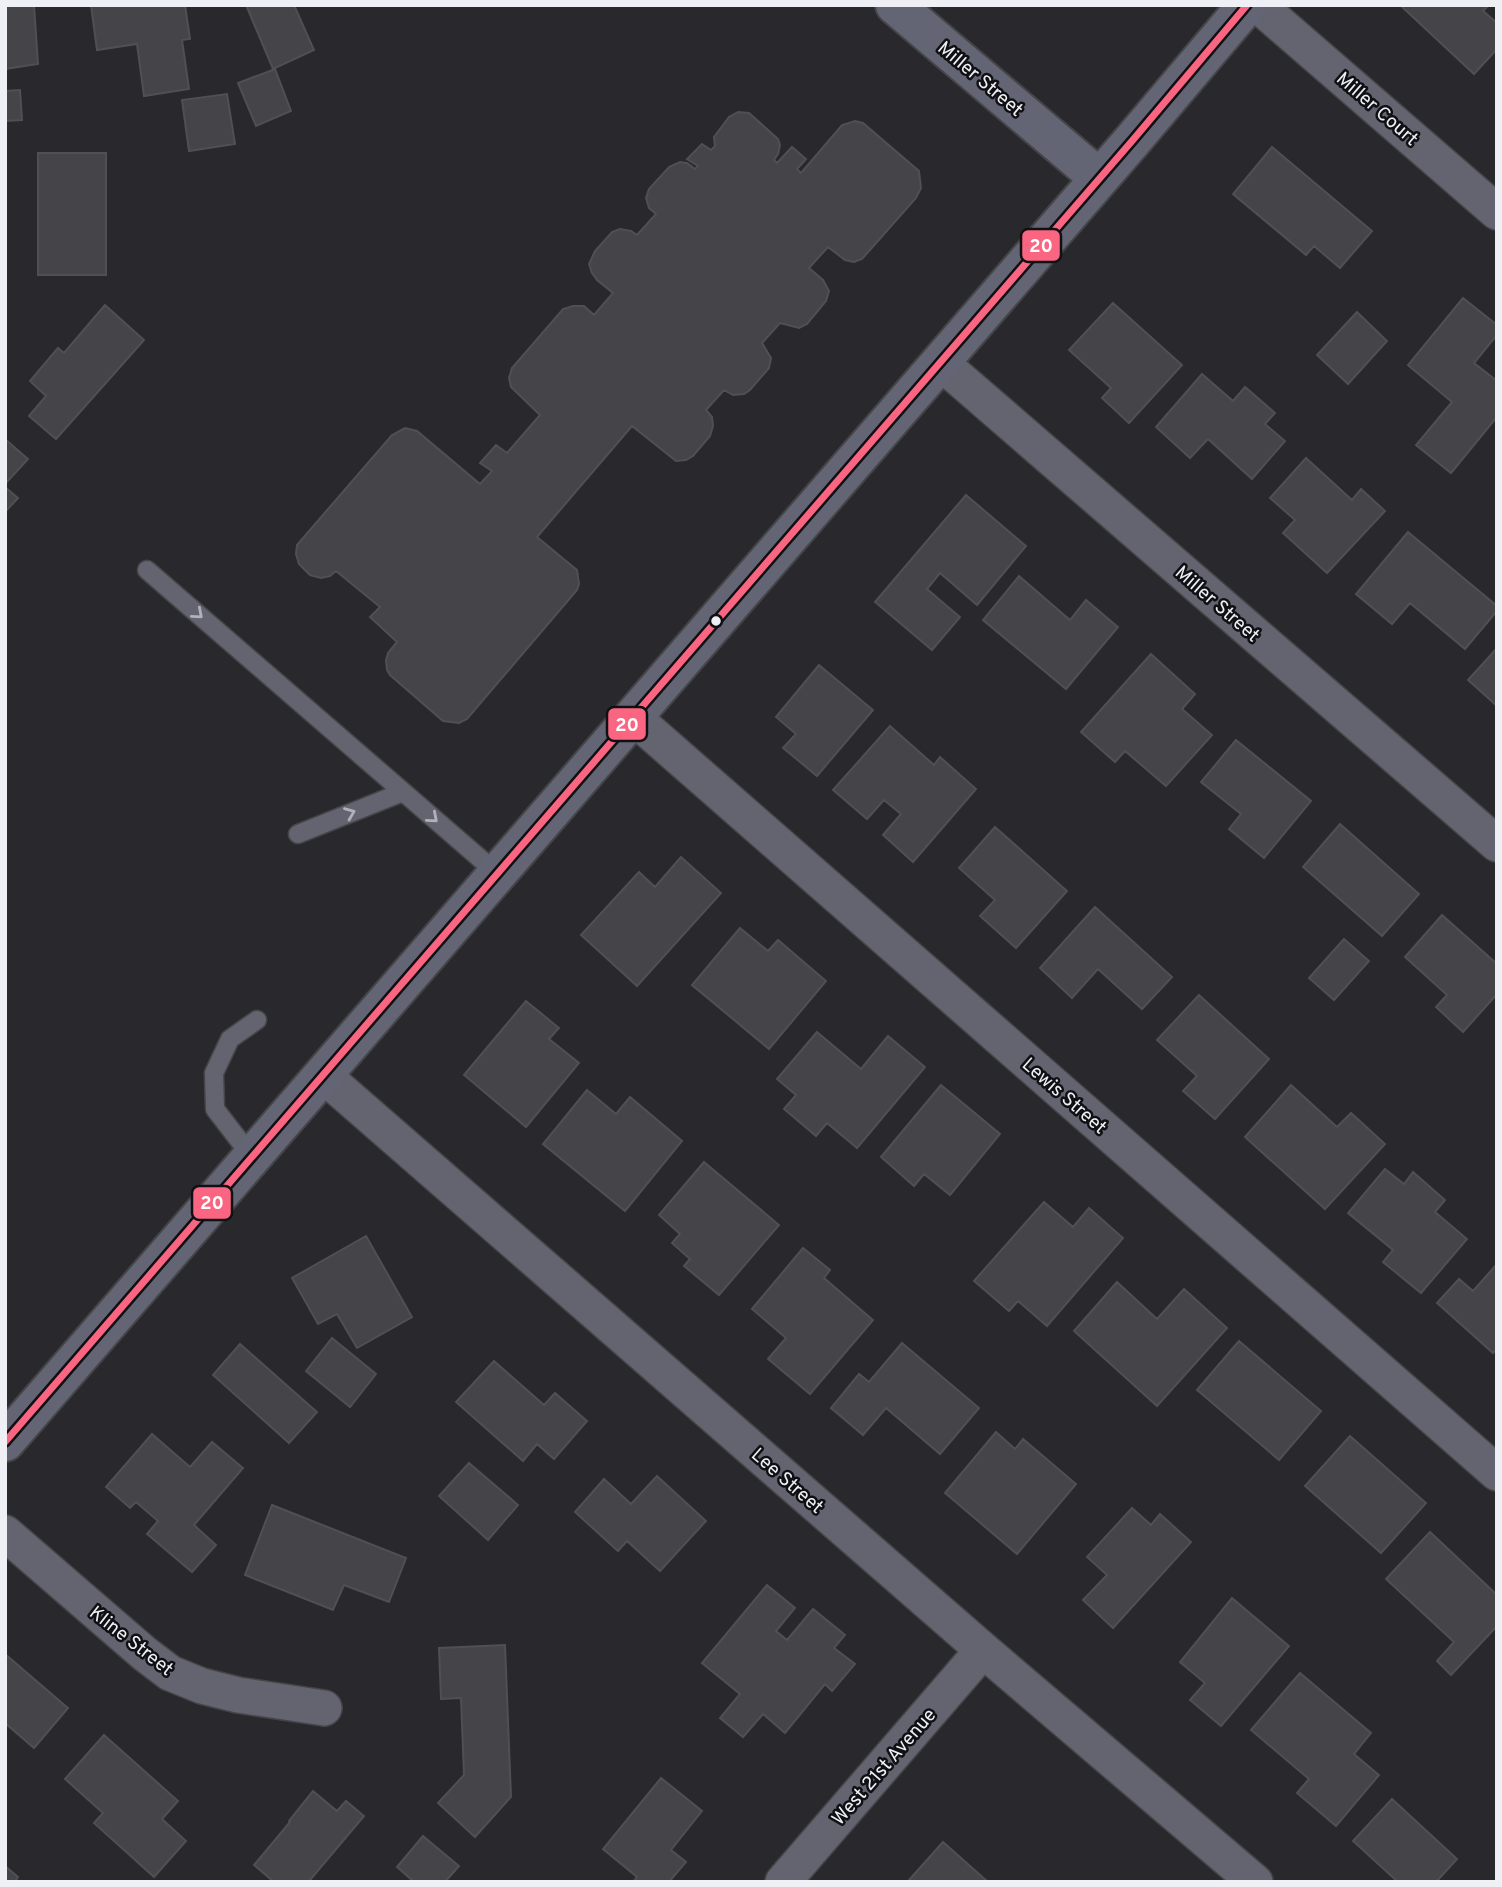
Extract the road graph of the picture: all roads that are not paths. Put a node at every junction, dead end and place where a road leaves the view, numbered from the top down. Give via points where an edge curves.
1 (895, 5) edge
2 (1247, 5) edge
3 (1258, 5) edge
4 (1099, 178) junction
5 (1497, 212) edge
6 (940, 362) junction
7 (147, 570) dead end
8 (633, 717) junction
9 (403, 792) junction
10 (298, 834) dead end
11 (1497, 844) edge
12 (498, 874) junction
13 (257, 1020) dead end
14 (323, 1075) junction
15 (252, 1157) junction
16 (5, 1442) edge
17 (1497, 1473) edge
18 (5, 1533) edge
19 (983, 1650) junction
20 (324, 1708) dead end
21 (783, 1882) edge
22 (1255, 1882) edge

1 - 4 street, Miller Street
2 - 4 street
3 - 5 street, Miller Court
4 - 6 street
6 - 8 street
6 - 11 street, Miller Street
7 -> 9 lane
8 - 12 street
8 - 17 street, Lewis Street
10 -> 9 lane
9 -> 12 lane
12 - 14 street
13 - 15 lane via 230,1040 214,1073 215,1109
14 - 15 street
14 - 19 street, Lee Street
15 - 16 street
18 - 20 street, Kline Street via 170,1673 238,1695
19 - 21 street, West 21st Avenue
19 - 22 street, Lee Street

